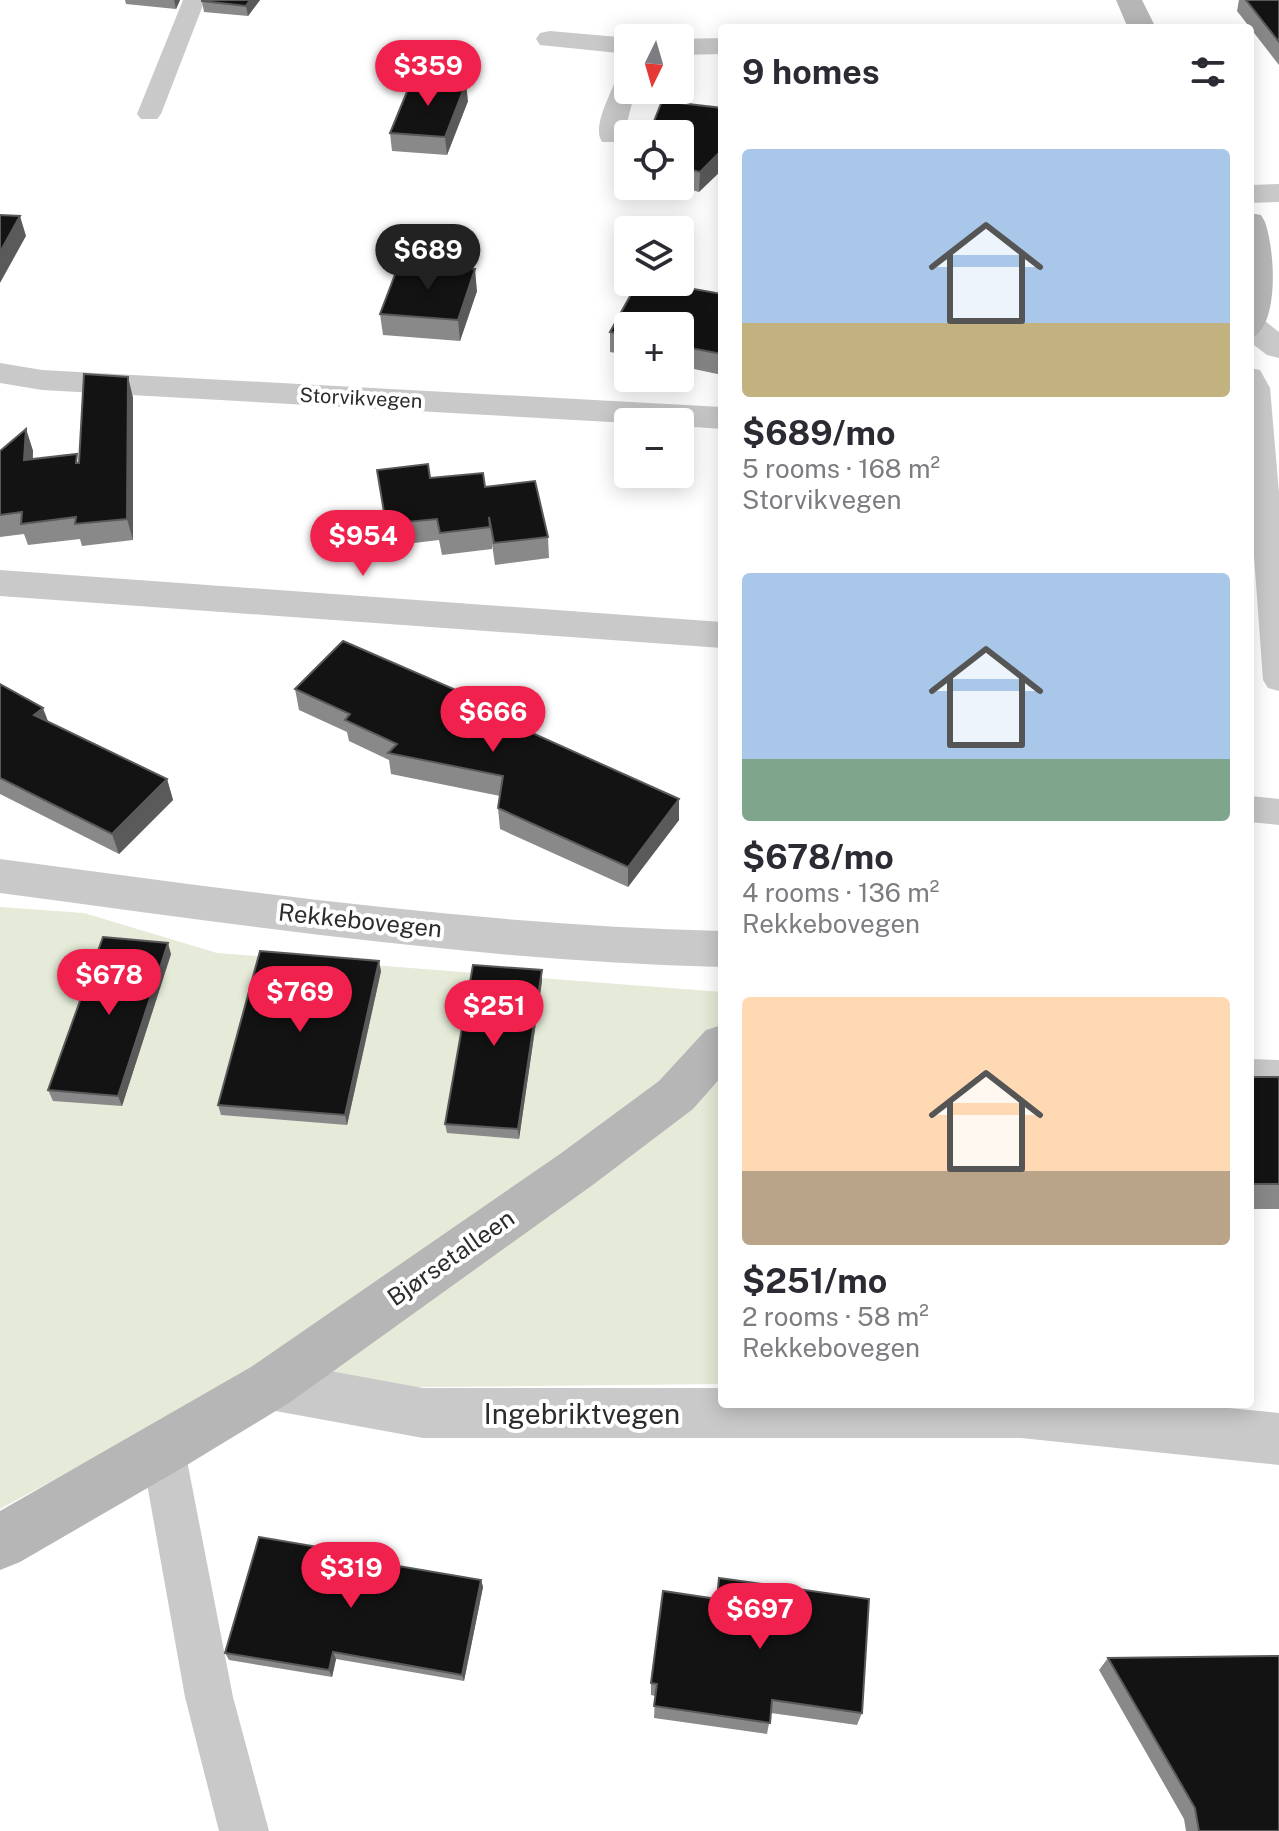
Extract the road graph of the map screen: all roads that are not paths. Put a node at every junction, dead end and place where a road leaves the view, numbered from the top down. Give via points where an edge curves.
1 (194, 0) edge
2 (1129, 0) edge
3 (1140, 24) edge
4 (550, 39) dead end
5 (614, 45) edge
6 (718, 46) edge
7 (694, 47) edge
8 (619, 104) edge
9 (149, 114) dead end
10 (611, 137) dead end
11 (1279, 193) edge
12 (1254, 194) edge
13 (1254, 234) edge
14 (1261, 335) edge
15 (0, 373) edge
16 (1254, 384) edge
17 (718, 418) edge
18 (0, 583) edge
19 (718, 635) edge
20 (1279, 680) edge
21 (1254, 809) edge
22 (1279, 812) edge
23 (0, 876) edge
24 (718, 949) edge
25 (718, 1048) edge
26 (1254, 1075) edge
27 (1279, 1076) edge
28 (270, 1385) junction
29 (1279, 1439) edge
30 (163, 1450) junction
31 (0, 1542) edge
32 (244, 1831) edge

1 - 9 lane
2 - 3 main road
4 - 5 street
6 - 7 street
8 - 10 lane
11 - 12 street
13 - 14 main road via 1267,301
15 - 17 street, Storvikvegen via 42,380
16 - 20 lane
18 - 19 street
21 - 22 lane
23 - 24 street, Rekkebovegen via 367,925
25 - 28 main road, Bjørsetalleen via 676,1095
26 - 27 lane
28 - 29 street, Ingebriktvegen via 423,1413 1021,1413
28 - 30 main road, Bjørsetalleen
30 - 31 main road, Bjørsetalleen
30 - 32 lane via 209,1697

